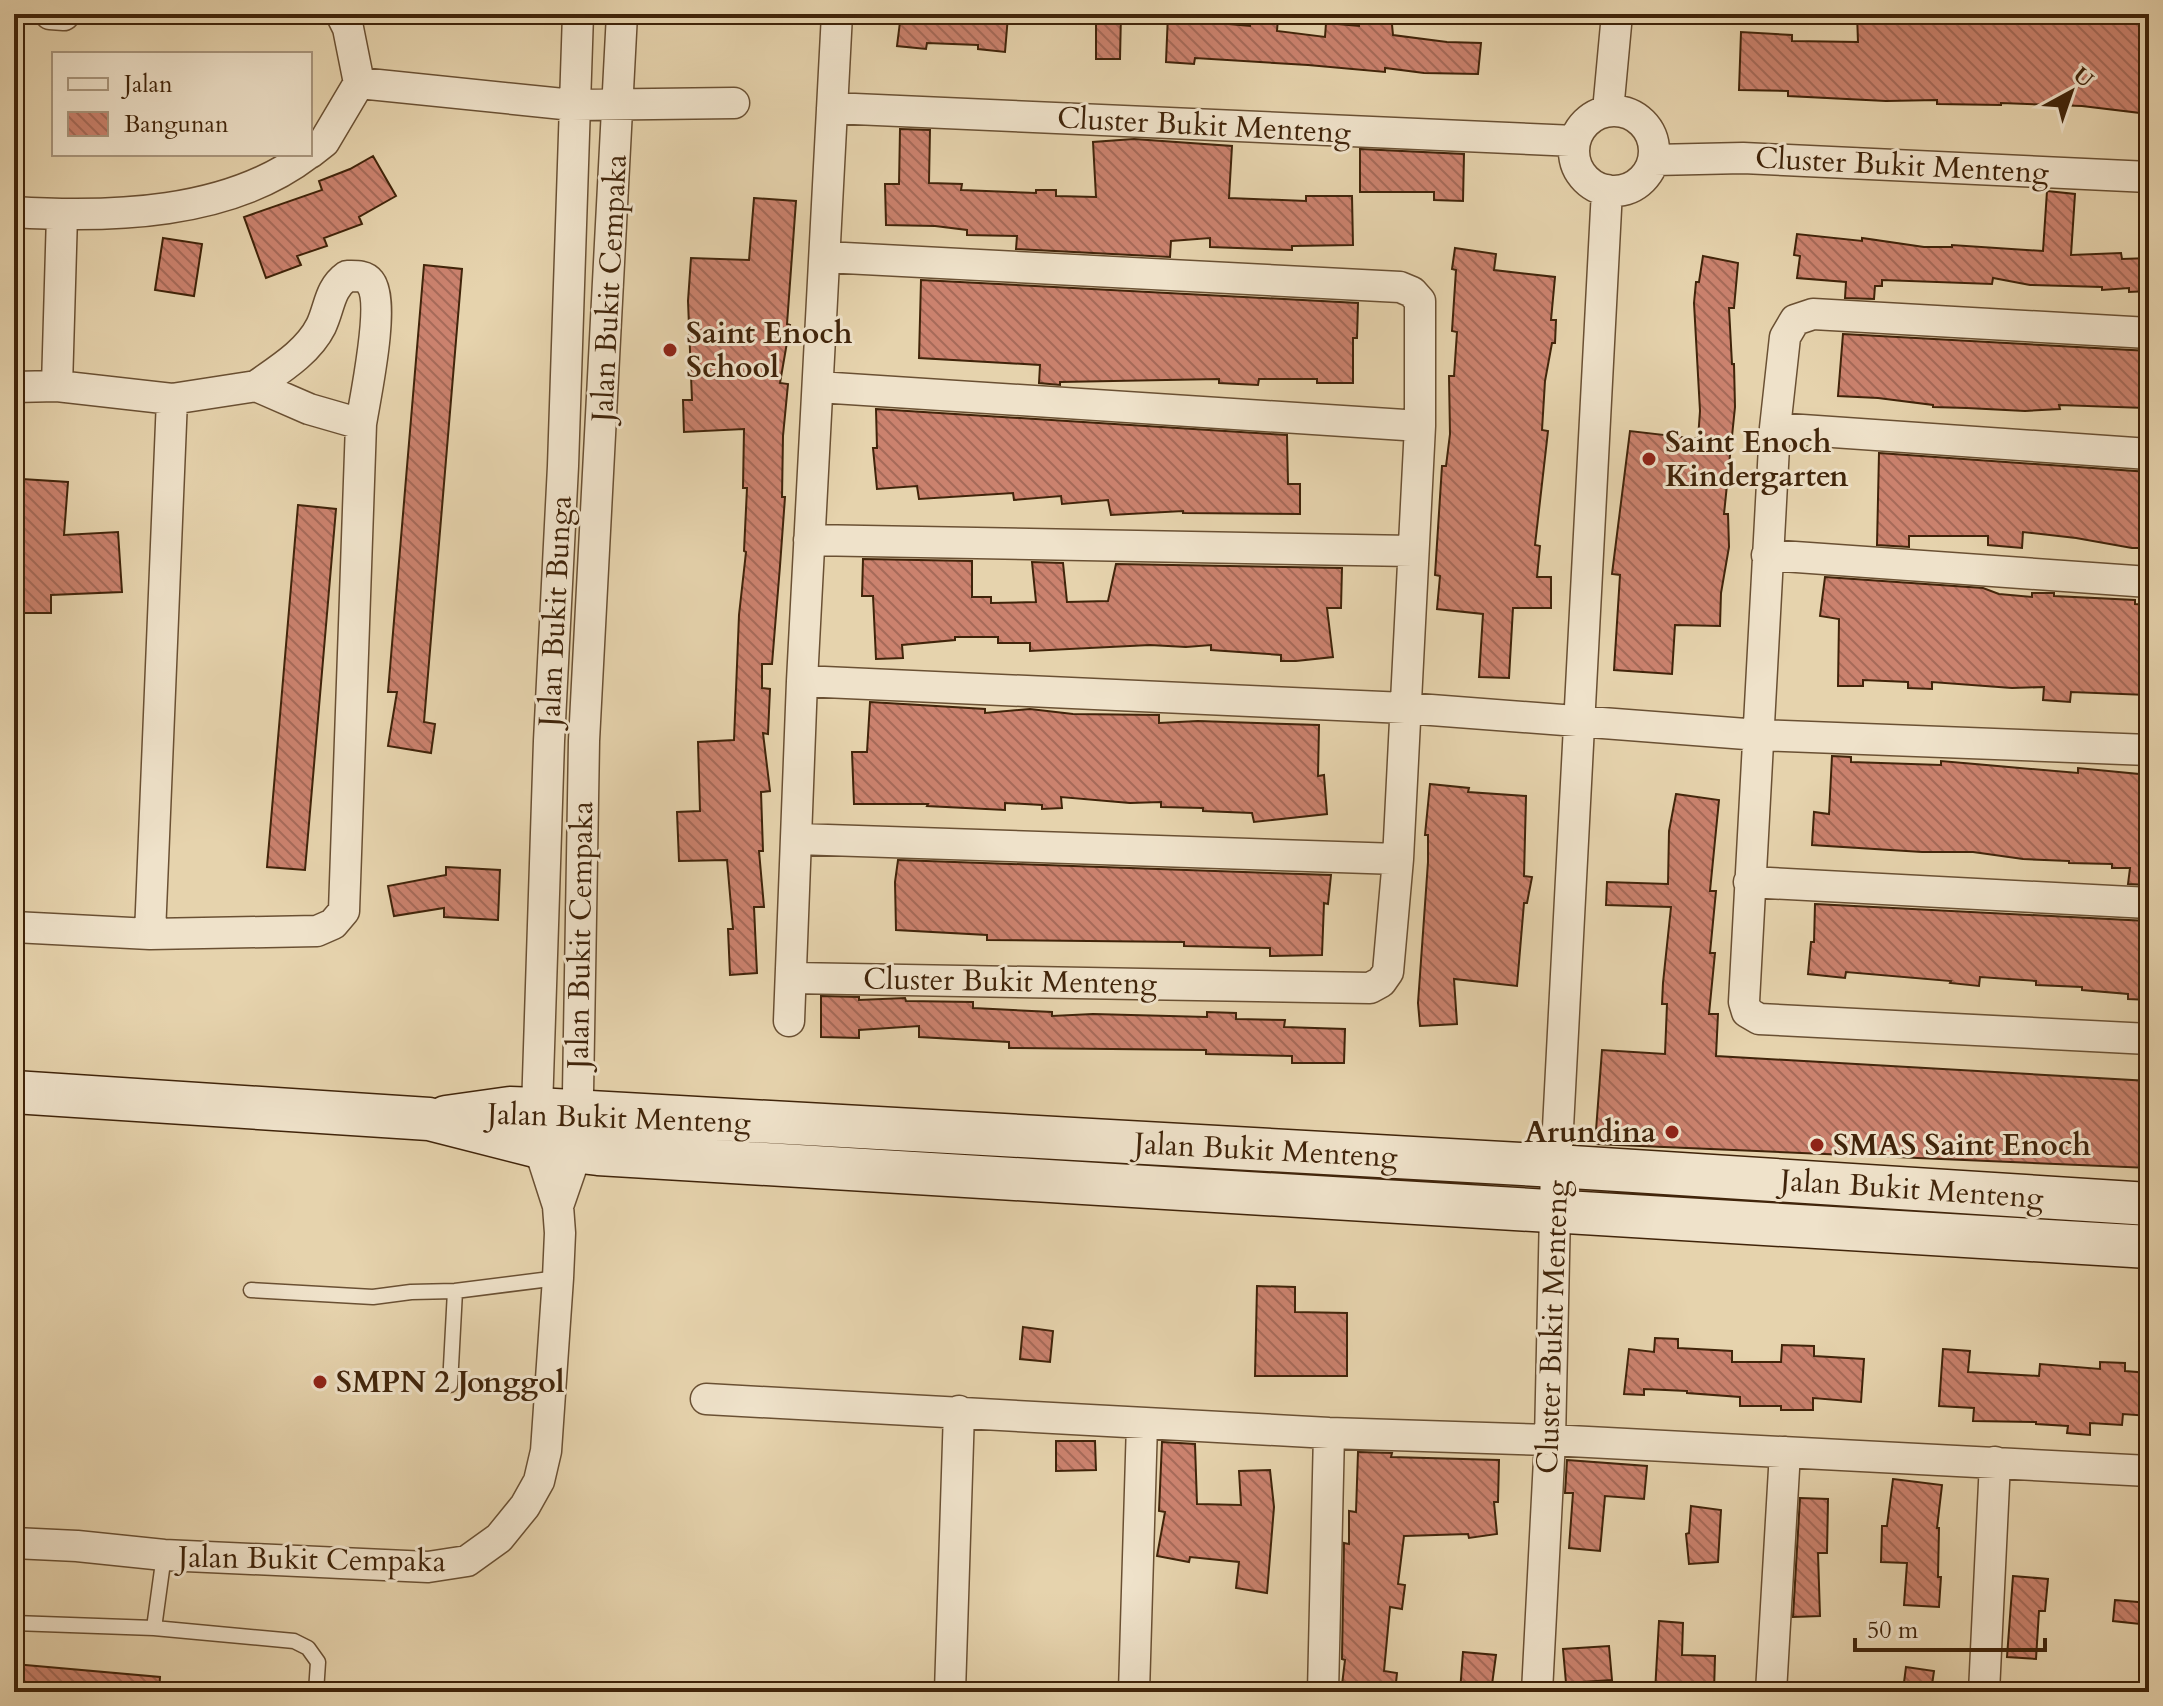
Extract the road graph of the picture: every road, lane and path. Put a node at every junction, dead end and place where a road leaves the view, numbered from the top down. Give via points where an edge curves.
1 (341, 14) edge
2 (578, 14) edge
3 (622, 14) edge
4 (837, 14) edge
5 (1617, 14) edge
6 (359, 83) junction
7 (734, 103) dead end
8 (573, 105) junction
9 (618, 105) junction
10 (832, 108) junction
11 (1608, 111) junction
12 (1575, 141) junction
13 (312, 151) edge
14 (305, 156) edge
15 (1654, 160) junction
16 (2149, 177) edge
17 (1607, 190) junction
18 (14, 212) edge
19 (62, 215) junction
20 (825, 257) junction
21 (2149, 333) edge
22 (57, 386) junction
23 (256, 386) junction
24 (14, 387) edge
25 (818, 387) junction
26 (172, 399) junction
27 (361, 424) junction
28 (1420, 426) junction
29 (1775, 428) junction
30 (2149, 454) edge
31 (563, 466) junction
32 (598, 466) junction
33 (809, 540) junction
34 (1412, 551) junction
35 (1767, 555) junction
36 (2149, 582) edge
37 (802, 681) junction
38 (1405, 708) junction
39 (1580, 723) junction
40 (1759, 735) junction
41 (549, 741) junction
42 (584, 741) junction
43 (2149, 750) edge
44 (797, 839) junction
45 (1398, 859) junction
46 (1749, 882) junction
47 (2149, 903) edge
48 (14, 927) edge
49 (150, 934) junction
50 (792, 978) junction
51 (789, 1021) dead end
52 (2149, 1039) edge
53 (14, 1092) edge
54 (557, 1130) junction
55 (1556, 1166) junction
56 (2149, 1204) edge
57 (1555, 1210) junction
58 (2149, 1247) edge
59 (558, 1278) junction
60 (251, 1290) dead end
61 (455, 1291) junction
62 (450, 1385) dead end
63 (706, 1399) dead end
64 (959, 1411) junction
65 (1142, 1423) junction
66 (1329, 1433) junction
67 (1550, 1440) junction
68 (1785, 1452) junction
69 (1995, 1462) junction
70 (2149, 1471) edge
71 (14, 1543) edge
72 (164, 1555) junction
73 (14, 1623) edge
74 (154, 1628) junction
75 (316, 1692) edge
76 (950, 1692) edge
77 (1134, 1692) edge
78 (1323, 1692) edge
79 (1537, 1692) edge
80 (1771, 1692) edge
81 (1984, 1692) edge

1 - 6 street
2 - 8 street, Jalan Bukit Bunga
3 - 9 street, Jalan Bukit Cempaka
4 - 10 street
5 - 11 street
6 - 8 street
6 - 13 street via 324,142
7 - 9 street
8 - 9 street
8 - 31 street, Jalan Bukit Bunga
9 - 32 street, Jalan Bukit Cempaka
10 - 12 street, Cluster Bukit Menteng
10 - 20 street
11 - 12 street via 1593,116
11 - 15 street via 1623,111 1649,129
12 - 17 street via 1580,172
14 - 19 street via 242,190 155,211
15 - 16 street, Cluster Bukit Menteng via 1743,158
15 - 17 street via 1636,185
17 - 39 street, Cluster Bukit Menteng
18 - 19 street
19 - 22 street
20 - 25 street
20 - 28 street, Cluster Bukit Menteng via 1400,287 1420,301
21 - 29 street via 1813,314 1795,320 1785,337
22 - 24 street
22 - 26 street
23 - 26 street
23 - 27 street
23 - 27 street via 302,352 321,326 339,281 347,276 367,279 376,300
25 - 28 street
25 - 33 street
26 - 49 street
27 - 49 street via 344,911 317,931
28 - 34 street, Cluster Bukit Menteng
29 - 30 street
29 - 35 street
31 - 32 street
31 - 41 street, Jalan Bukit Bunga
32 - 42 street, Jalan Bukit Cempaka
33 - 34 street
33 - 37 street
34 - 38 street, Cluster Bukit Menteng
35 - 36 street
35 - 40 street
37 - 38 street
37 - 44 street
38 - 39 street
38 - 45 street, Cluster Bukit Menteng
39 - 40 street
39 - 55 street, Cluster Bukit Menteng
40 - 43 street
40 - 46 street
41 - 42 street
41 - 54 street, Jalan Bukit Bunga
42 - 54 street, Jalan Bukit Cempaka
44 - 45 street
44 - 50 street
45 - 50 street, Cluster Bukit Menteng via 1388,972 1370,988
46 - 47 street
46 - 52 street via 1744,1002 1747,1012 1759,1019
48 - 49 street
50 - 51 street
53 - 54 street, Jalan Bukit Menteng via 429,1119 510,1108
54 - 55 street, Jalan Bukit Menteng
54 - 57 street, Jalan Bukit Menteng
54 - 59 street, Jalan Bukit Cempaka
55 - 56 street, Jalan Bukit Menteng
55 - 57 street, Cluster Bukit Menteng
57 - 58 street, Jalan Bukit Menteng
57 - 67 street, Cluster Bukit Menteng
59 - 61 lane
59 - 72 street, Jalan Bukit Cempaka via 546,1451 539,1481 499,1538 467,1561 428,1567
60 - 61 lane via 373,1297
61 - 62 lane
63 - 64 street
64 - 65 street
64 - 76 street
65 - 66 street
65 - 77 street
66 - 67 street
66 - 78 street
67 - 68 street
67 - 79 street, Cluster Bukit Menteng
68 - 69 street
68 - 80 street
69 - 70 street
69 - 81 street
71 - 72 street, Jalan Bukit Cempaka
72 - 74 lane
73 - 74 lane
74 - 75 lane via 294,1641 318,1662

